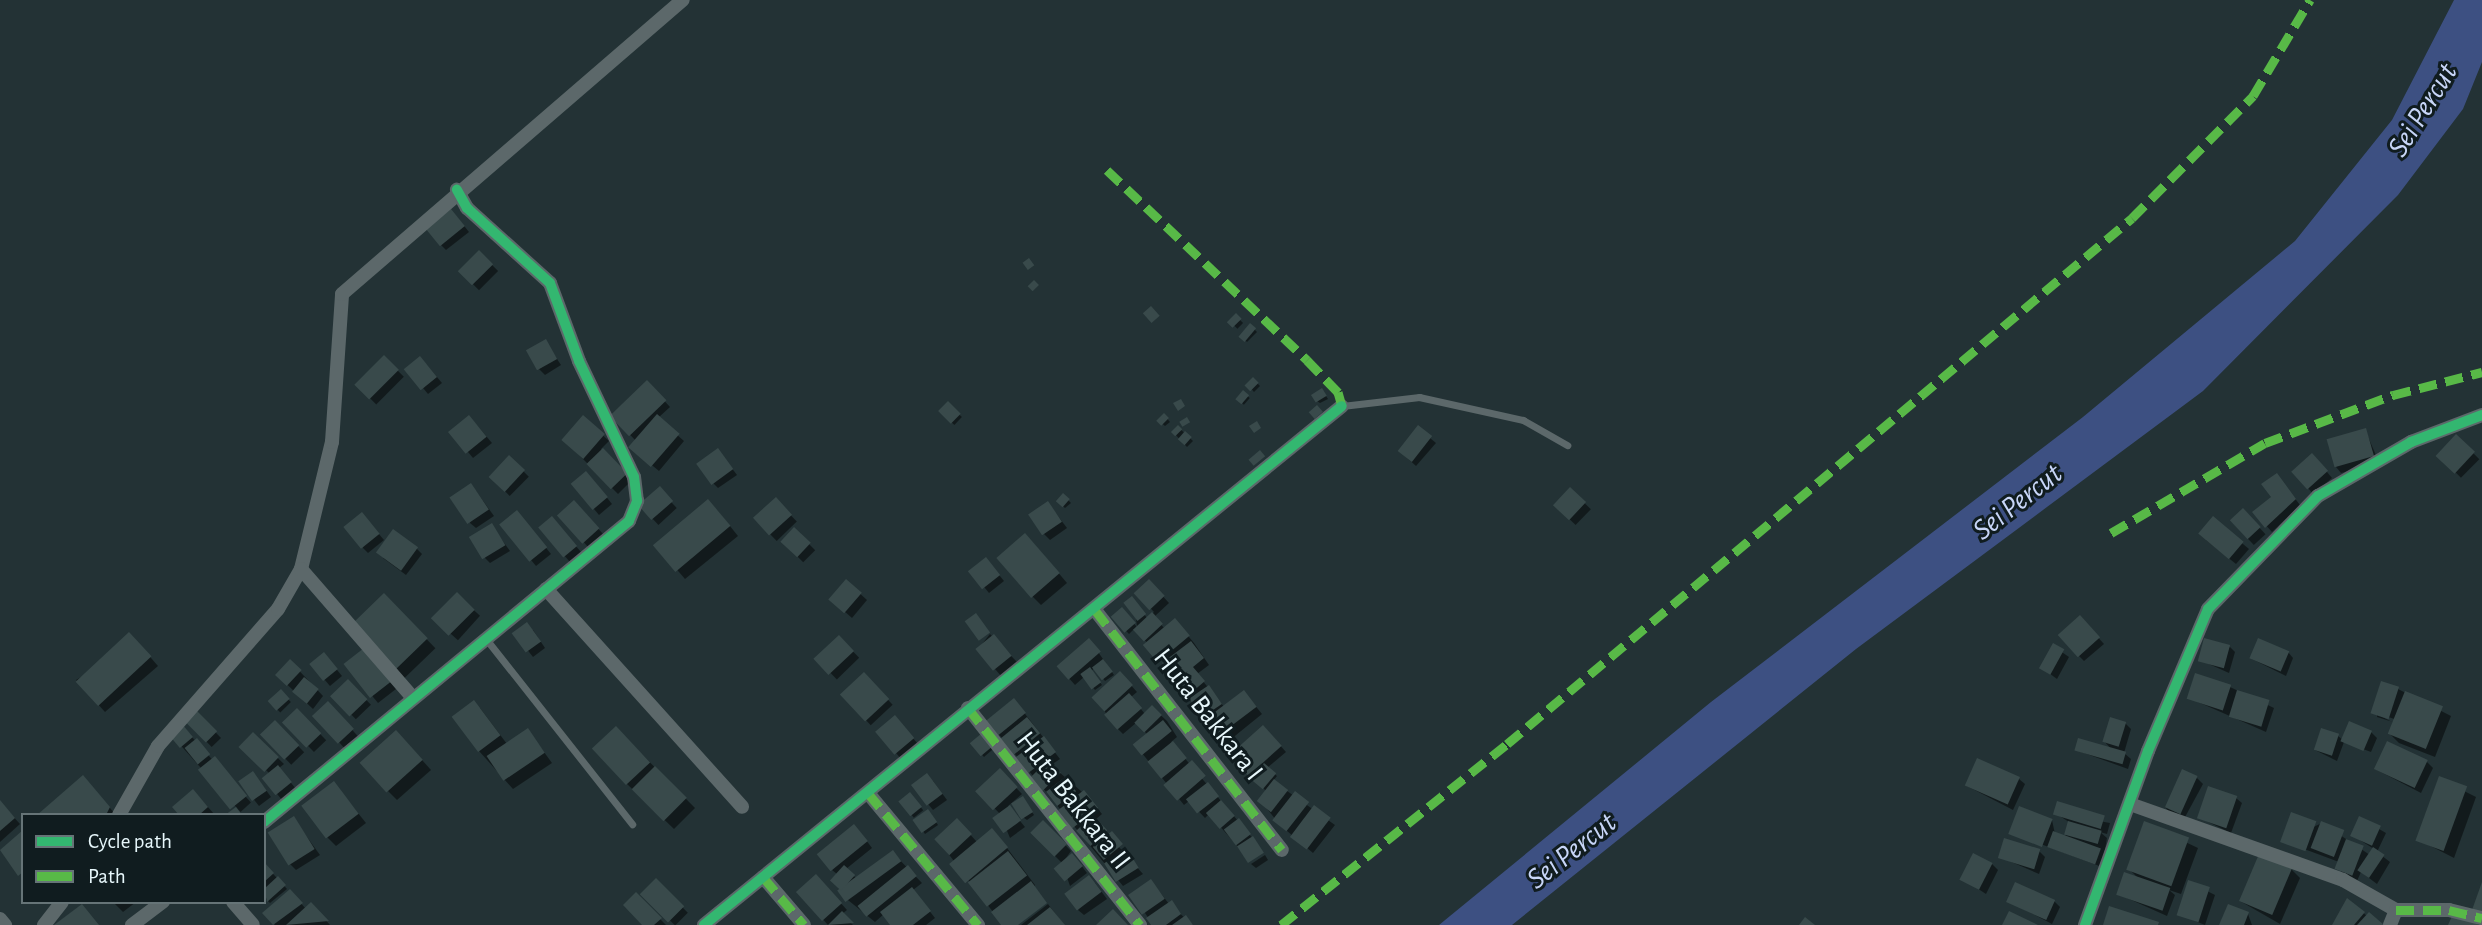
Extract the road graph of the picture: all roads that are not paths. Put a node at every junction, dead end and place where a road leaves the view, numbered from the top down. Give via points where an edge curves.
1 (683, 0) edge
2 (457, 190) junction
3 (1342, 406) joint
4 (2482, 415) edge
5 (1567, 445) dead end
6 (301, 569) junction
7 (546, 589) junction
8 (1095, 610) junction
9 (486, 638) junction
10 (413, 698) junction
11 (968, 708) junction
12 (868, 793) junction
13 (2130, 804) junction
14 (742, 807) dead end
15 (120, 813) edge
16 (266, 820) edge
17 (632, 824) dead end
18 (1282, 850) dead end
19 (763, 877) junction
20 (60, 904) edge
21 (160, 904) edge
22 (235, 904) edge
23 (2396, 910) junction
24 (2482, 918) edge
25 (0, 919) edge
26 (5, 925) edge
27 (44, 925) edge
28 (132, 925) edge
29 (253, 925) edge
30 (704, 925) edge
31 (804, 925) edge
32 (978, 925) edge
33 (1139, 925) edge
34 (2085, 925) edge
35 (2389, 925) edge

1 - 2 street
2 - 6 street via 342,295 332,442
2 - 7 street via 467,208 550,283 579,361 634,477 637,500 629,521
3 - 5 lane via 1419,397 1523,420
3 - 8 street
4 - 13 street via 2364,468 2318,496 2258,552 2195,633
6 - 10 street
6 - 15 street via 278,609 158,746
7 - 9 street
7 - 14 street
8 - 11 street
8 - 18 street, Huta Bakkara I
9 - 10 street
9 - 17 lane
10 - 16 street
11 - 12 street
11 - 33 street, Huta Bakkara II
12 - 19 street
12 - 32 street
13 - 23 street via 2283,856
13 - 34 street
19 - 30 street
19 - 31 street
20 - 27 street
21 - 28 street
22 - 29 street
23 - 24 street via 2449,910
23 - 35 street
25 - 26 street

